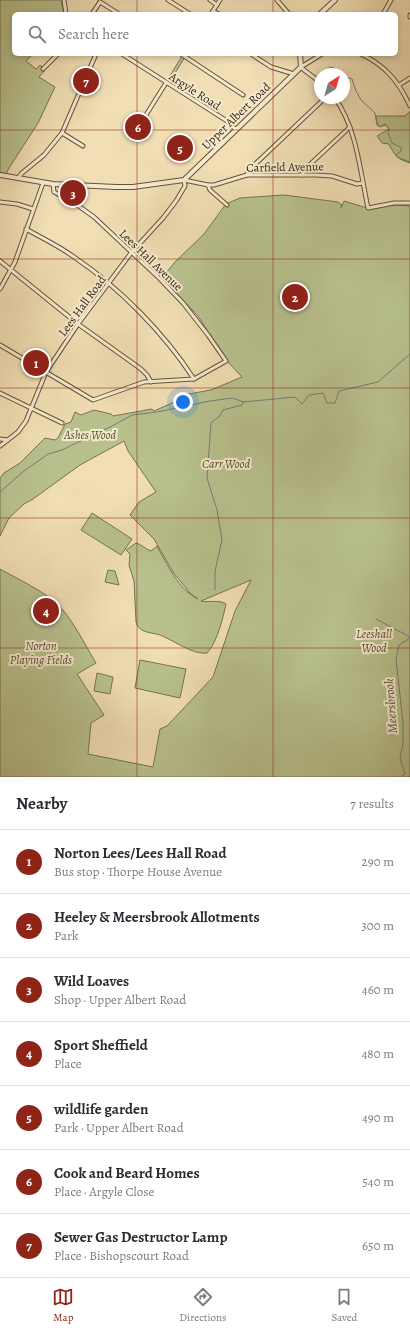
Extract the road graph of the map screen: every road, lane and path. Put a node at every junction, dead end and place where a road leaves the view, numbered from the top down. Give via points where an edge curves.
1 (64, 0) edge
2 (168, 0) edge
3 (210, 0) edge
4 (220, 0) edge
5 (277, 0) edge
6 (335, 0) edge
7 (391, 0) edge
8 (100, 1) edge
9 (217, 5) junction
10 (66, 12) edge
11 (93, 12) edge
12 (116, 12) edge
13 (187, 12) edge
14 (212, 12) edge
15 (287, 12) edge
16 (322, 12) edge
17 (384, 12) edge
18 (56, 56) edge
19 (95, 56) edge
20 (126, 56) edge
21 (185, 56) edge
22 (254, 56) edge
23 (300, 56) edge
24 (319, 56) edge
25 (365, 56) edge
26 (301, 67) junction
27 (43, 69) dead end
28 (294, 74) junction
29 (314, 78) edge
30 (410, 78) edge
31 (166, 83) junction
32 (399, 85) junction
33 (243, 95) dead end
34 (319, 104) edge
35 (339, 104) edge
36 (410, 106) edge
37 (144, 118) dead end
38 (350, 127) junction
39 (237, 129) junction
40 (62, 133) junction
41 (83, 146) dead end
42 (0, 175) edge
43 (247, 175) junction
44 (302, 175) junction
45 (18, 178) junction
46 (184, 180) junction
47 (43, 182) junction
48 (363, 183) junction
49 (53, 184) junction
50 (208, 185) junction
51 (0, 202) edge
52 (410, 203) edge
53 (227, 205) dead end
54 (33, 209) junction
55 (26, 229) junction
56 (131, 253) junction
57 (0, 261) edge
58 (10, 269) junction
59 (108, 284) junction
60 (0, 289) edge
61 (78, 324) junction
62 (0, 345) edge
63 (46, 372) junction
64 (194, 379) junction
65 (151, 382) junction
66 (0, 393) edge
67 (31, 408) junction
68 (62, 423) dead end
69 (0, 439) edge
70 (8, 440) junction
71 (0, 446) edge

1 - 10 street
2 - 13 street
3 - 9 street
4 - 9 street
5 - 15 street
6 - 16 street
7 - 17 street
8 - 11 street
8 - 12 street
9 - 14 street
18 - 27 street
19 - 40 street
20 - 31 street, Argyle Road
21 - 33 street
22 - 28 street via 271,67
23 - 26 street
24 - 26 street
25 - 32 street via 383,66
26 - 28 street, Upper Albert Road
26 - 29 street
28 - 39 street, Upper Albert Road
30 - 32 street
31 - 37 street
31 - 39 street, Argyle Road
32 - 36 street
34 - 43 street via 249,170
35 - 38 street
38 - 44 street via 305,168
38 - 48 street
39 - 46 street, Upper Albert Road
40 - 41 street
40 - 45 street
42 - 45 street
43 - 44 street, Carfield Avenue
43 - 50 street, Carfield Avenue
44 - 48 street, Carfield Avenue via 324,175 357,184
45 - 47 street
46 - 49 street via 133,187
46 - 50 street, Carfield Avenue
46 - 56 street, Lees Hall Road via 186,186 176,201
47 - 49 street
47 - 54 street
48 - 52 street via 368,208
49 - 56 street, Lees Hall Avenue via 54,192 94,217
50 - 53 street
51 - 54 street
54 - 55 street
55 - 58 street
55 - 59 street via 74,257
56 - 59 street, Lees Hall Road
56 - 64 street, Lees Hall Avenue via 183,303 226,361
57 - 58 street
58 - 60 street
58 - 61 street
59 - 61 street, Lees Hall Road
59 - 64 street via 158,332
61 - 63 street, Lees Hall Road
61 - 65 street via 141,369
62 - 63 street
63 - 65 street via 94,400 144,382
63 - 67 street, Lees Hall Road
64 - 65 street
66 - 67 street
67 - 68 street
67 - 70 street, Lees Hall Road via 22,427
69 - 70 street
70 - 71 street, Lees Hall Road

